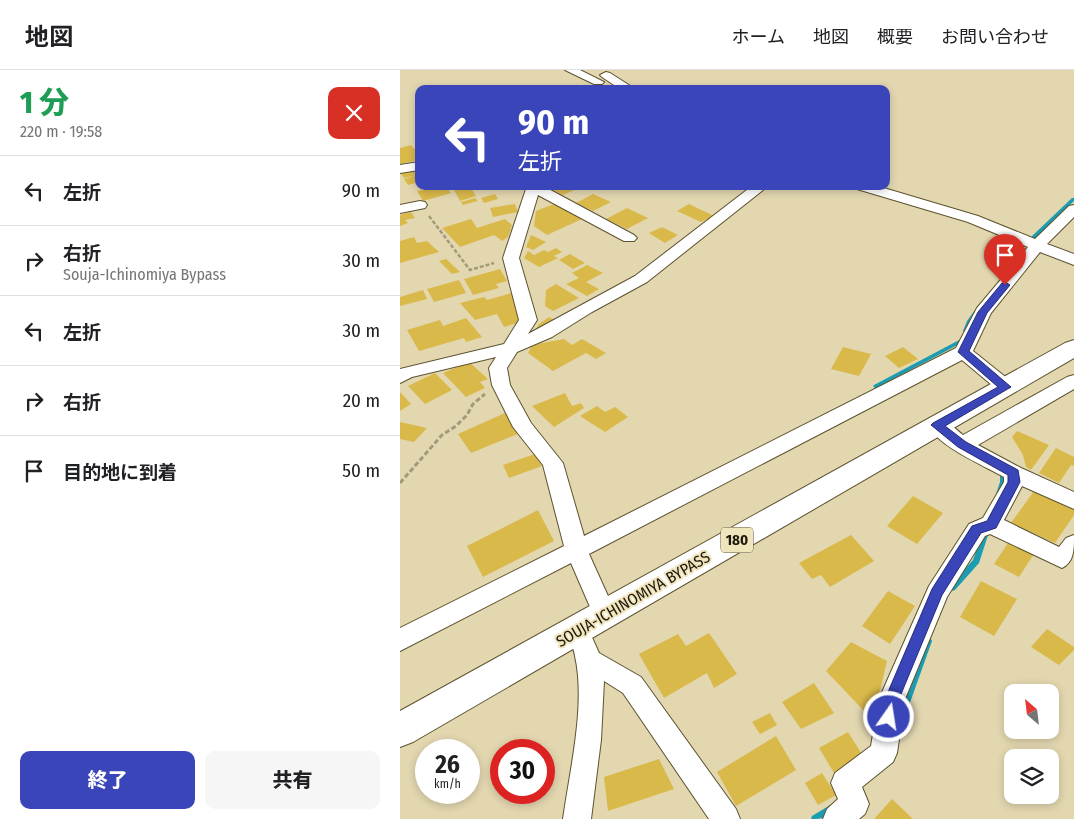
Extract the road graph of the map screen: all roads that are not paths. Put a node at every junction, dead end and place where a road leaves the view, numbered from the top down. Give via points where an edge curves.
1 (571, 70) edge
2 (602, 79) edge
3 (618, 85) edge
4 (415, 167) edge
5 (400, 170) edge
6 (533, 190) edge
7 (541, 190) edge
8 (756, 190) edge
9 (874, 190) edge
10 (420, 205) road end
11 (400, 209) edge
12 (1074, 209) edge
13 (629, 238) dead end
14 (1038, 244) junction
15 (1074, 260) edge
16 (510, 348) junction
17 (1074, 348) edge
18 (963, 352) junction
19 (402, 371) edge
20 (1074, 381) edge
21 (1006, 387) junction
22 (937, 425) junction
23 (962, 445) junction
24 (1014, 473) junction
25 (1074, 501) edge
26 (988, 525) junction
27 (1074, 544) edge
28 (576, 549) junction
29 (605, 616) junction
30 (577, 631) junction
31 (400, 640) edge
32 (588, 659) junction
33 (400, 730) edge
34 (846, 803) edge
35 (577, 819) edge
36 (726, 819) edge

1 - 2 street
2 - 3 street
4 - 5 street
6 - 16 street via 511,258 528,320
7 - 13 street
8 - 16 street via 641,279 546,333
9 - 14 street via 974,218
10 - 11 street
12 - 14 street
14 - 15 street
14 - 18 street via 983,312
16 - 19 street
16 - 28 street via 498,368 501,385 523,427 553,463
17 - 21 highway, SOUJA-ICHINOMIYA BYPASS / 180
18 - 21 street
18 - 28 street
20 - 23 street
21 - 22 highway, SOUJA-ICHINOMIYA BYPASS / 180
22 - 23 street
22 - 29 highway, SOUJA-ICHINOMIYA BYPASS / 180
23 - 24 street
24 - 25 street
24 - 26 street via 1014,482
26 - 27 street via 1062,559
26 - 34 street via 977,530 937,593 892,699 883,753 845,783
28 - 29 street
28 - 31 street
29 - 30 highway, SOUJA-ICHINOMIYA BYPASS / 180
30 - 32 street
30 - 33 highway, SOUJA-ICHINOMIYA BYPASS / 180
32 - 35 street via 588,736
32 - 36 street via 632,685

